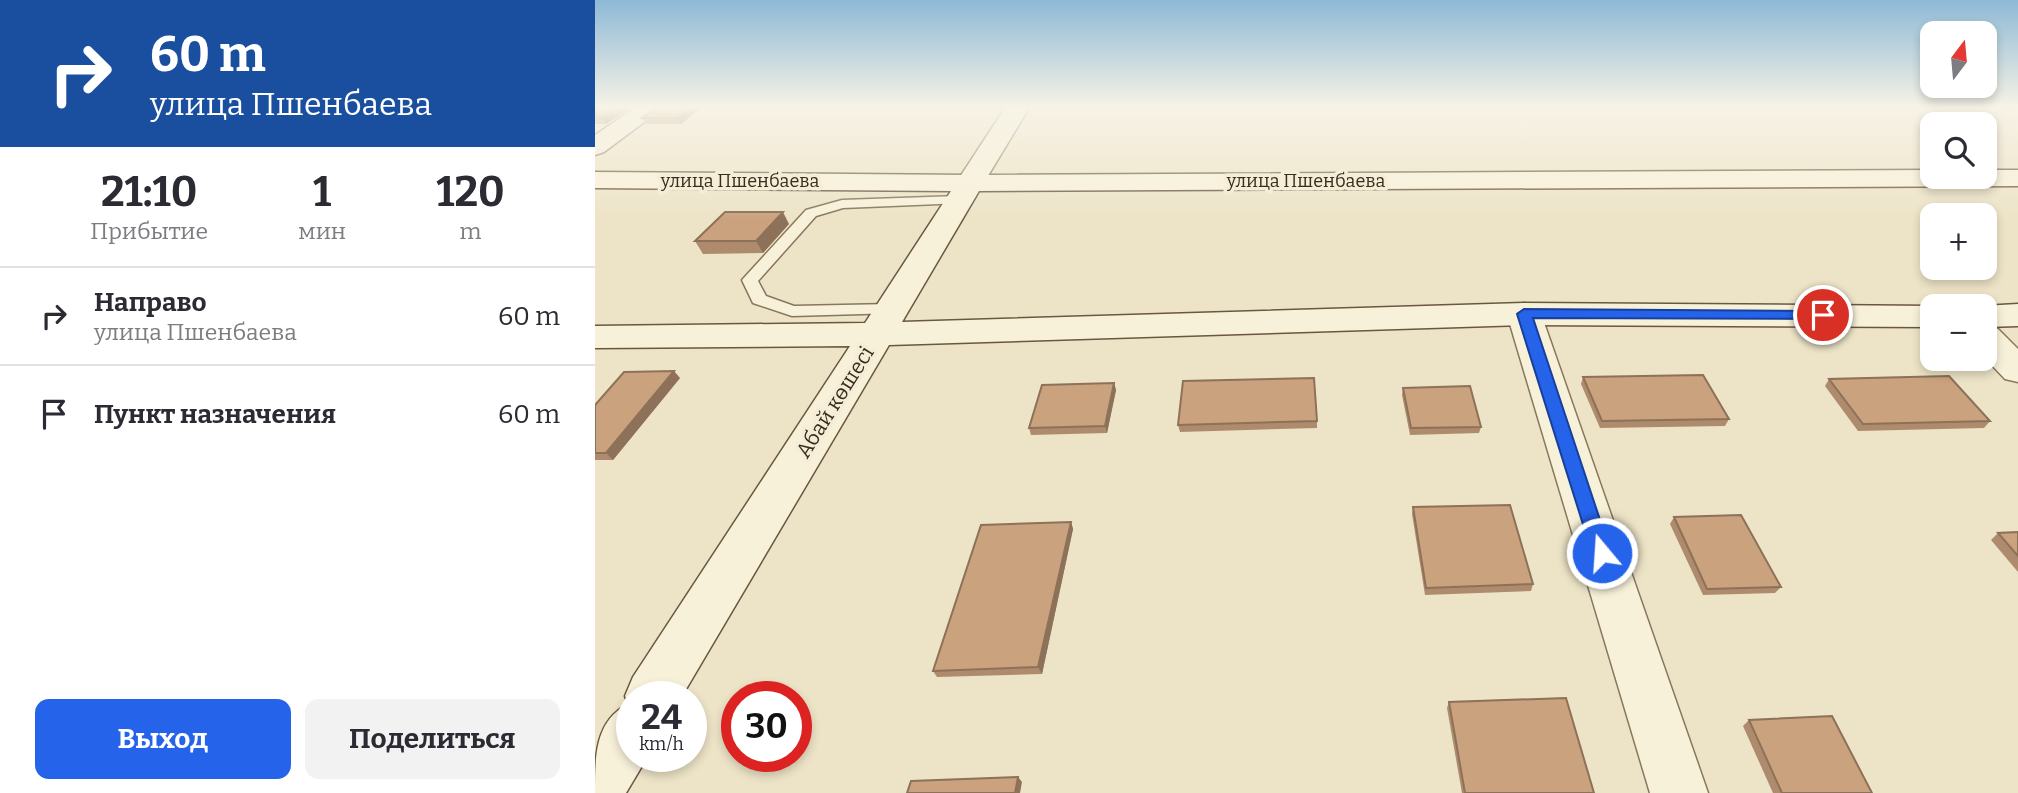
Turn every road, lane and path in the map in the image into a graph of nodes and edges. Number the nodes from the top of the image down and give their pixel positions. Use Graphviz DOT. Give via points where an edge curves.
graph roads {
  1 [pos="993,145"];
  2 [pos="2018,178"];
  3 [pos="595,180"];
  4 [pos="964,191"];
  5 [pos="1524,314"];
  6 [pos="1920,316"];
  7 [pos="1997,316"];
  8 [pos="2018,316"];
  9 [pos="884,322"];
  10 [pos="595,337"];
  11 [pos="1997,349"];
  12 [pos="2018,370"];
  13 [pos="661,681"];
  14 [pos="616,756"];
  15 [pos="595,789"];
  16 [pos="1679,793"];
  1 -- 4 [label="main road, Абай көшесі"];
  2 -- 4 [label="main road, улица Пшенбаева"];
  3 -- 4 [label="main road, улица Пшенбаева"];
  4 -- 9 [label="main road, Абай көшесі"];
  4 -- 9 [label="lane" via="842,204 811,213 750,280 759,299 792,311"];
  5 -- 6 [label="main road"];
  5 -- 9 [label="main road"];
  5 -- 16 [label="main road"];
  7 -- 8 [label="main road"];
  9 -- 10 [label="main road"];
  9 -- 13 [label="main road, Абай көшесі"];
  11 -- 12 [label="main road"];
  14 -- 15 [label="main road"];
}
